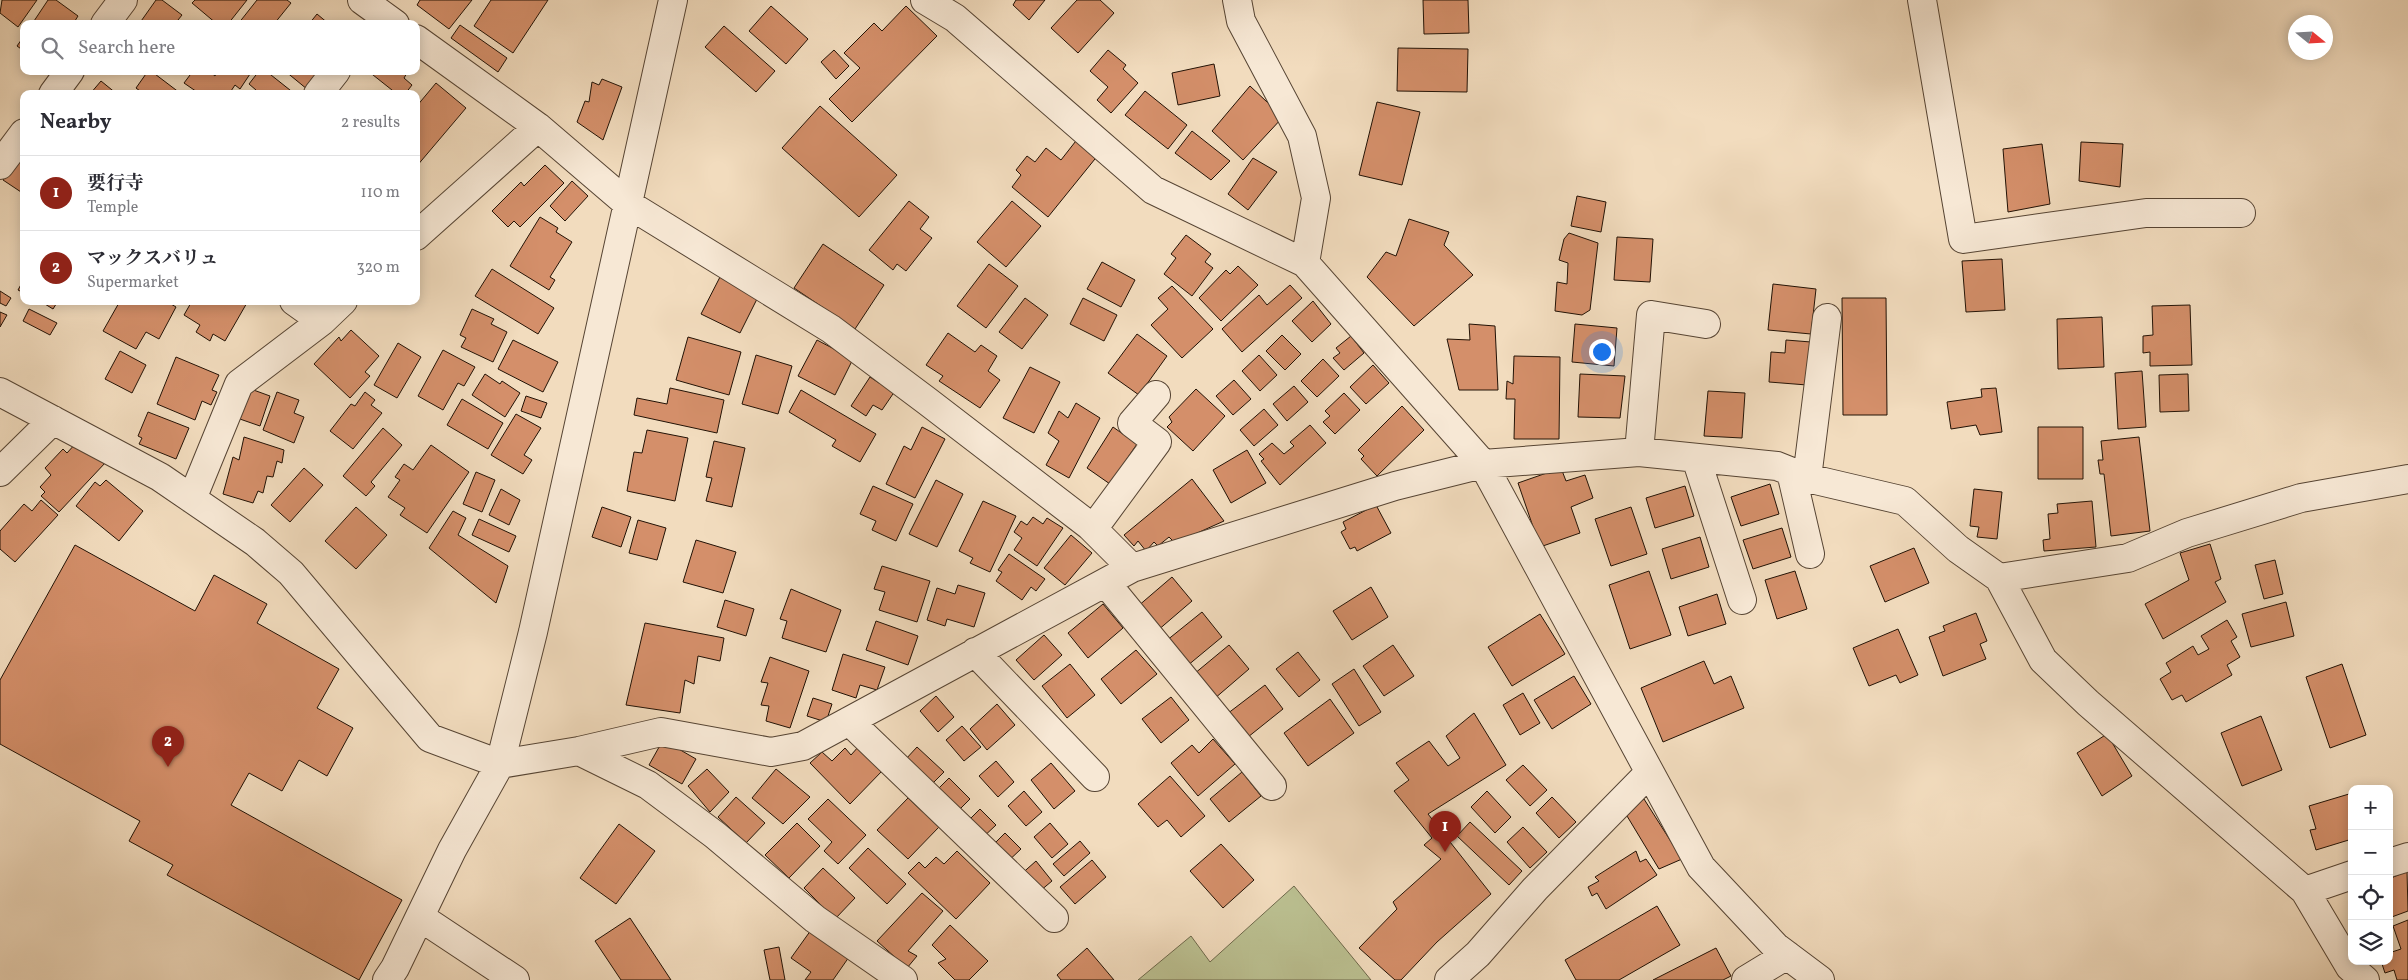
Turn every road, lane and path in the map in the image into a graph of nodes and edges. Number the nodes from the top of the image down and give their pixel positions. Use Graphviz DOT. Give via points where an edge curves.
graph roads {
  1 [pos="122,0"];
  2 [pos="673,0"];
  3 [pos="925,0"];
  4 [pos="1237,0"];
  5 [pos="1922,0"];
  6 [pos="108,20"];
  7 [pos="420,42"];
  8 [pos="67,75"];
  9 [pos="333,75"];
  10 [pos="56,90"];
  11 [pos="321,90"];
  12 [pos="538,126"];
  13 [pos="20,138"];
  14 [pos="0,165"];
  15 [pos="628,204"];
  16 [pos="2241,212"];
  17 [pos="420,232"];
  18 [pos="1305,263"];
  19 [pos="300,305"];
  20 [pos="339,305"];
  21 [pos="1827,318"];
  22 [pos="322,320"];
  23 [pos="1706,324"];
  24 [pos="0,392"];
  25 [pos="1156,395"];
  26 [pos="53,420"];
  27 [pos="1638,452"];
  28 [pos="1696,458"];
  29 [pos="1483,464"];
  30 [pos="0,472"];
  31 [pos="1799,475"];
  32 [pos="2408,479"];
  33 [pos="192,499"];
  34 [pos="1093,529"];
  35 [pos="1810,554"];
  36 [pos="1132,568"];
  37 [pos="1999,578"];
  38 [pos="1106,583"];
  39 [pos="1742,600"];
  40 [pos="975,652"];
  41 [pos="848,721"];
  42 [pos="579,751"];
  43 [pos="500,764"];
  44 [pos="1649,774"];
  45 [pos="1095,777"];
  46 [pos="1272,786"];
  47 [pos="2408,857"];
  48 [pos="2393,862"];
  49 [pos="2348,876"];
  50 [pos="2305,891"];
  51 [pos="420,917"];
  52 [pos="1054,918"];
  53 [pos="1788,955"];
  54 [pos="387,980"];
  55 [pos="515,980"];
  56 [pos="903,980"];
  57 [pos="1448,980"];
  58 [pos="1746,980"];
  59 [pos="1820,980"];
  60 [pos="2365,980"];
  1 -- 6 [label="street"];
  2 -- 15 [label="street"];
  3 -- 18 [label="street" via="955,18 1153,190"];
  4 -- 18 [label="street" via="1241,20 1302,136 1316,198"];
  5 -- 16 [label="street" via="1964,239 2146,213"];
  7 -- 12 [label="street"];
  8 -- 10 [label="street"];
  9 -- 11 [label="street"];
  12 -- 15 [label="street"];
  12 -- 17 [label="street"];
  13 -- 14 [label="street"];
  15 -- 34 [label="street" via="831,330"];
  15 -- 43 [label="street" via="533,632"];
  18 -- 29 [label="street"];
  19 -- 22 [label="street"];
  20 -- 22 [label="street"];
  21 -- 31 [label="street"];
  22 -- 33 [label="street" via="239,384"];
  23 -- 27 [label="street" via="1651,315"];
  24 -- 26 [label="street"];
  25 -- 34 [label="street" via="1132,423 1157,442"];
  26 -- 30 [label="street"];
  26 -- 33 [label="street" via="160,477"];
  27 -- 28 [label="street"];
  27 -- 29 [label="street"];
  28 -- 31 [label="street" via="1777,466"];
  28 -- 39 [label="street"];
  29 -- 36 [label="street" via="1395,486"];
  29 -- 44 [label="street"];
  31 -- 35 [label="street"];
  31 -- 37 [label="street" via="1905,501 1958,549"];
  32 -- 37 [label="street" via="2301,498 2187,533 2128,558"];
  33 -- 43 [label="street" via="255,542 290,573 430,738"];
  34 -- 36 [label="street"];
  36 -- 38 [label="street"];
  37 -- 50 [label="street" via="2043,660"];
  38 -- 40 [label="street"];
  38 -- 46 [label="street"];
  40 -- 41 [label="street"];
  40 -- 45 [label="street"];
  41 -- 42 [label="street" via="803,746 771,752 661,732"];
  41 -- 52 [label="street"];
  42 -- 43 [label="street"];
  42 -- 56 [label="street" via="648,785 715,835 814,919"];
  43 -- 51 [label="street" via="452,850"];
  44 -- 53 [label="street" via="1701,867 1776,947"];
  44 -- 57 [label="street" via="1535,889 1478,954"];
  47 -- 48 [label="street"];
  49 -- 50 [label="street"];
  50 -- 60 [label="street" via="2350,967"];
  51 -- 54 [label="street"];
  51 -- 55 [label="street"];
  53 -- 58 [label="street"];
  53 -- 59 [label="street"];
}
